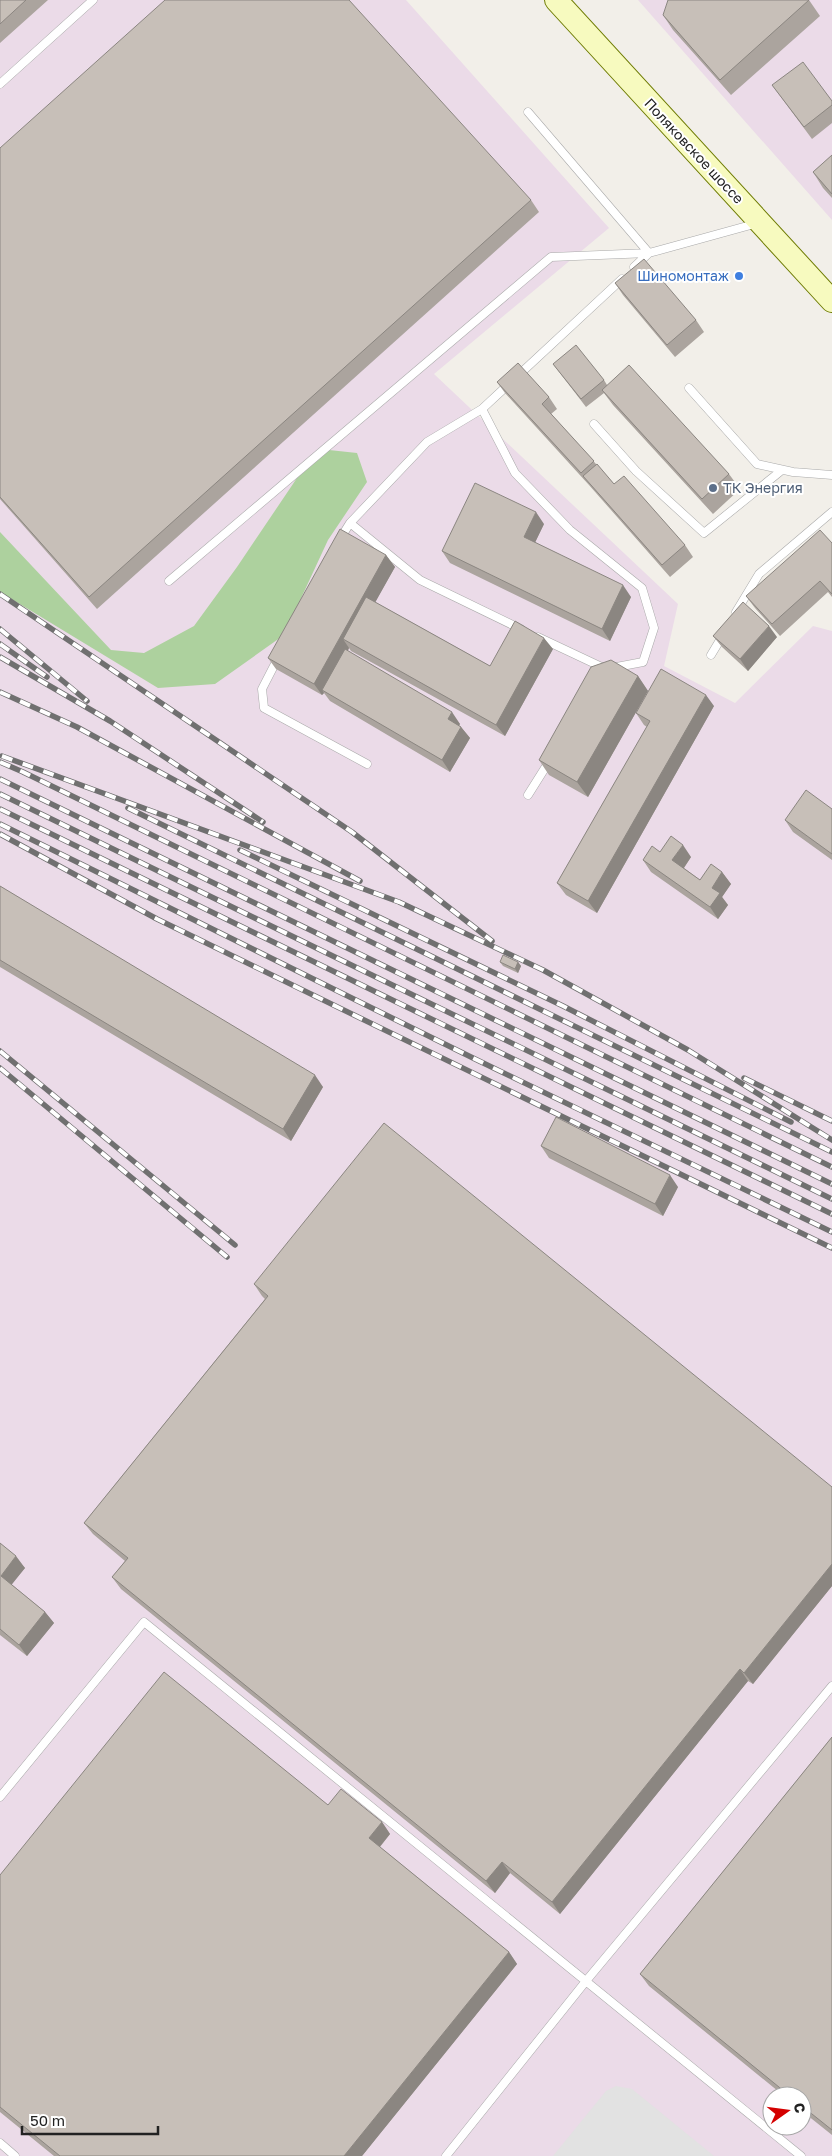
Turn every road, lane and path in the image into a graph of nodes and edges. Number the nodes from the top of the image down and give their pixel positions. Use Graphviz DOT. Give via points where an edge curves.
graph roads {
  1 [pos="93,0"];
  2 [pos="556,0"];
  3 [pos="0,84"];
  4 [pos="528,112"];
  5 [pos="760,223"];
  6 [pos="649,253"];
  7 [pos="832,302"];
  8 [pos="689,388"];
  9 [pos="482,409"];
  10 [pos="594,424"];
  11 [pos="782,470"];
  12 [pos="832,475"];
  13 [pos="832,512"];
  14 [pos="350,523"];
  15 [pos="337,546"];
  16 [pos="169,581"];
  17 [pos="730,623"];
  18 [pos="725,631"];
  19 [pos="280,654"];
  20 [pos="711,655"];
  21 [pos="606,669"];
  22 [pos="600,678"];
  23 [pos="554,753"];
  24 [pos="367,764"];
  25 [pos="528,795"];
  26 [pos="832,1686"];
  27 [pos="0,1797"];
  28 [pos="586,1981"];
  29 [pos="0,2144"];
  30 [pos="15,2156"];
  31 [pos="446,2156"];
  32 [pos="801,2156"];
  1 -- 3 [label="lane"];
  2 -- 5 [label="main road, Поляковское шоссе"];
  4 -- 6 [label="lane"];
  5 -- 6 [label="lane"];
  5 -- 7 [label="main road, Поляковское шоссе"];
  6 -- 9 [label="lane"];
  6 -- 16 [label="lane" via="551,257"];
  8 -- 11 [label="lane" via="757,464"];
  9 -- 14 [label="lane" via="428,442"];
  9 -- 21 [label="lane" via="515,474 570,530 642,588 654,628 643,662"];
  10 -- 11 [label="lane" via="636,471 704,533"];
  11 -- 12 [label="lane"];
  13 -- 17 [label="lane" via="759,574"];
  14 -- 15 [label="lane"];
  14 -- 21 [label="lane" via="420,580"];
  18 -- 20 [label="lane"];
  19 -- 24 [label="lane" via="262,689 264,708"];
  21 -- 22 [label="lane"];
  23 -- 25 [label="lane"];
  26 -- 28 [label="lane"];
  27 -- 28 [label="lane" via="144,1622"];
  28 -- 31 [label="lane"];
  28 -- 32 [label="lane"];
  29 -- 30 [label="lane"];
}
